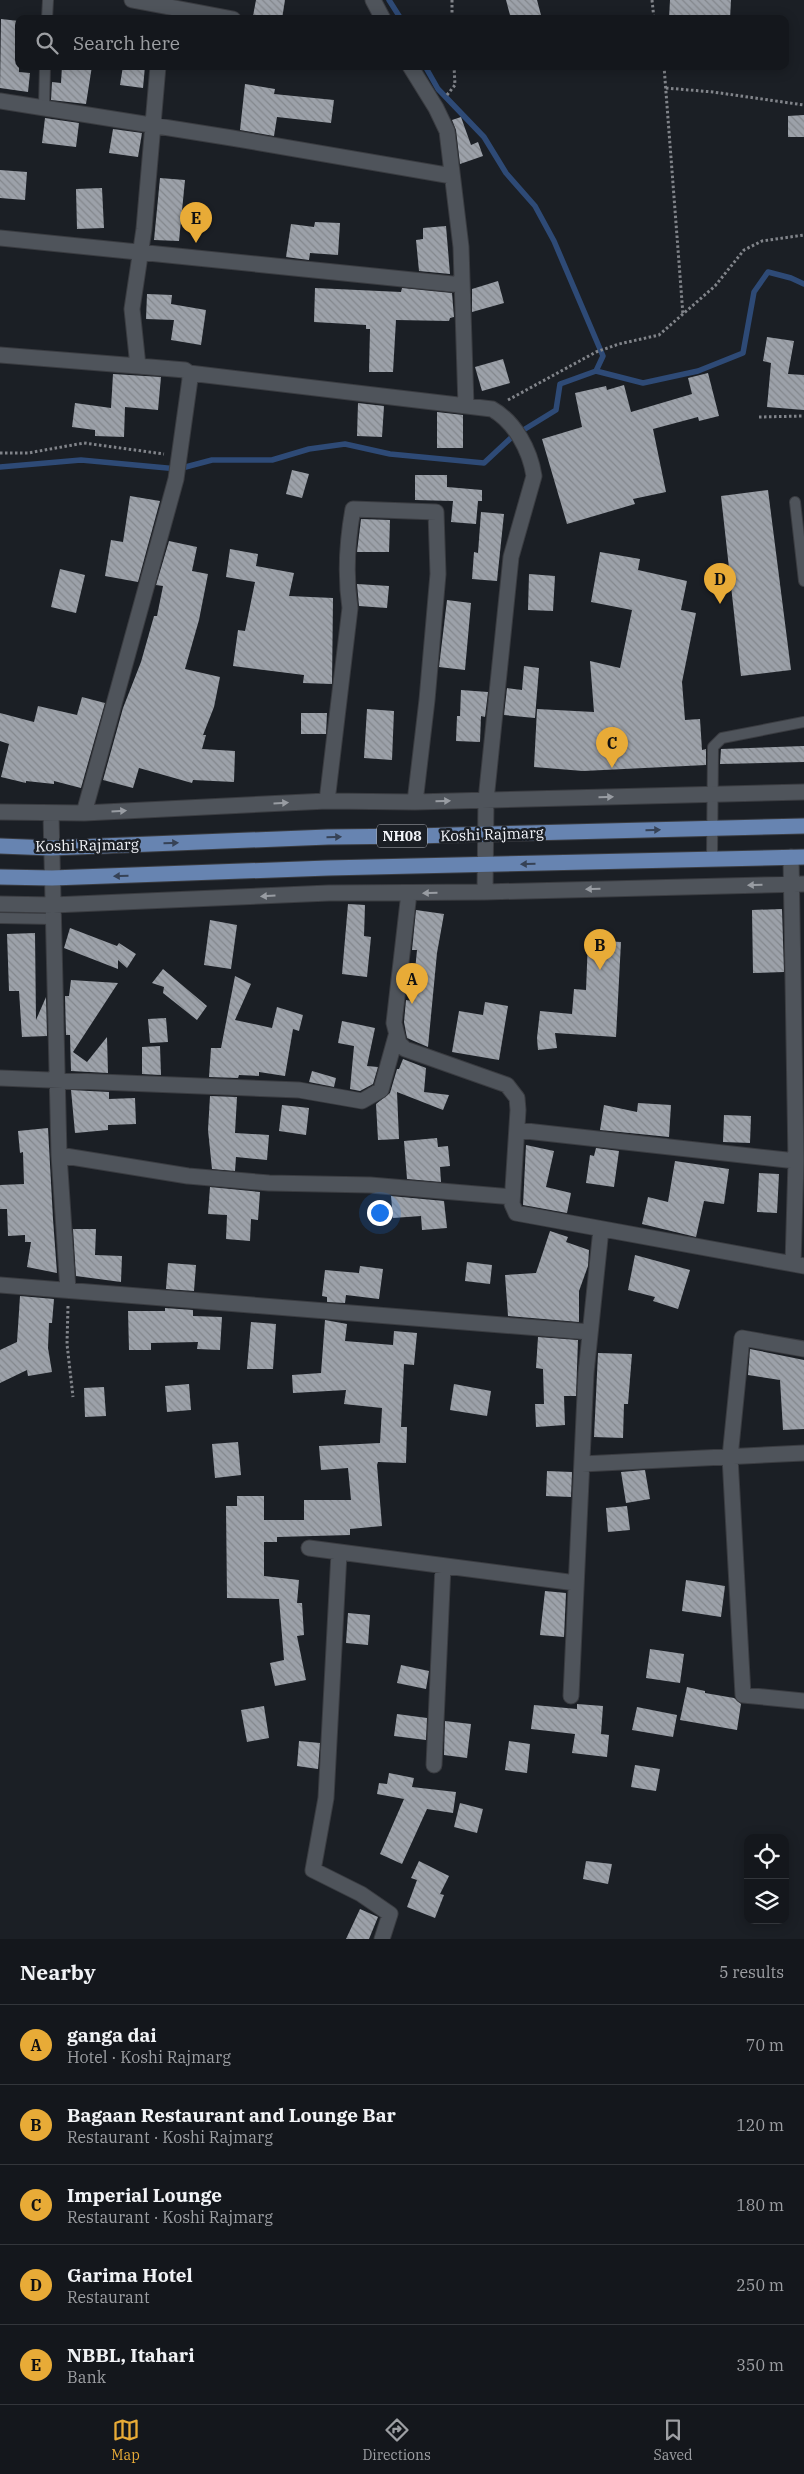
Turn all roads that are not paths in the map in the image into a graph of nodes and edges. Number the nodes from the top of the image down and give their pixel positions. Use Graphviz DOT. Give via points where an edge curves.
graph roads {
  1 [pos="48,0"];
  2 [pos="132,0"];
  3 [pos="373,0"];
  4 [pos="162,8"];
  5 [pos="47,15"];
  6 [pos="207,15"];
  7 [pos="381,15"];
  8 [pos="45,70"];
  9 [pos="158,70"];
  10 [pos="412,70"];
  11 [pos="0,101"];
  12 [pos="44,108"];
  13 [pos="154,125"];
  14 [pos="452,176"];
  15 [pos="0,238"];
  16 [pos="141,252"];
  17 [pos="462,285"];
  18 [pos="0,355"];
  19 [pos="138,366"];
  20 [pos="189,373"];
  21 [pos="466,406"];
  22 [pos="795,502"];
  23 [pos="804,581"];
  24 [pos="804,722"];
  25 [pos="804,792"];
  26 [pos="713,794"];
  27 [pos="486,800"];
  28 [pos="327,801"];
  29 [pos="415,802"];
  30 [pos="0,812"];
  31 [pos="84,813"];
  32 [pos="51,814"];
  33 [pos="804,826"];
  34 [pos="712,828"];
  35 [pos="485,834"];
  36 [pos="0,846"];
  37 [pos="51,848"];
  38 [pos="798,857"];
  39 [pos="712,859"];
  40 [pos="484,865"];
  41 [pos="0,877"];
  42 [pos="52,878"];
  43 [pos="799,884"];
  44 [pos="484,892"];
  45 [pos="409,893"];
  46 [pos="0,904"];
  47 [pos="53,912"];
  48 [pos="0,918"];
  49 [pos="799,997"];
  50 [pos="396,1036"];
  51 [pos="0,1078"];
  52 [pos="58,1081"];
  53 [pos="517,1130"];
  54 [pos="59,1155"];
  55 [pos="796,1161"];
  56 [pos="512,1197"];
  57 [pos="601,1229"];
  58 [pos="799,1265"];
  59 [pos="0,1285"];
  60 [pos="68,1290"];
  61 [pos="590,1332"];
  62 [pos="804,1349"];
  63 [pos="804,1453"];
  64 [pos="730,1457"];
  65 [pos="582,1464"];
  66 [pos="308,1548"];
  67 [pos="339,1553"];
  68 [pos="443,1566"];
  69 [pos="576,1583"];
  70 [pos="571,1696"];
  71 [pos="804,1702"];
  72 [pos="434,1765"];
  73 [pos="382,1939"];
  1 -- 5 [label="lane"];
  2 -- 4 [label="street"];
  3 -- 7 [label="street"];
  4 -- 6 [label="street"];
  8 -- 12 [label="lane"];
  9 -- 13 [label="street"];
  10 -- 14 [label="street" via="447,131"];
  11 -- 12 [label="street"];
  12 -- 13 [label="street"];
  13 -- 14 [label="street"];
  13 -- 16 [label="street"];
  14 -- 17 [label="street"];
  15 -- 16 [label="street"];
  16 -- 17 [label="street"];
  16 -- 19 [label="street" via="132,309"];
  17 -- 21 [label="street"];
  18 -- 19 [label="street"];
  19 -- 20 [label="street"];
  20 -- 21 [label="street"];
  20 -- 31 [label="street" via="176,479"];
  21 -- 27 [label="street" via="492,409 511,425 532,463 534,476 511,557"];
  22 -- 23 [label="lane"];
  24 -- 26 [label="lane" via="722,738 716,742 713,747"];
  25 -- 26 [label="street"];
  27 -- 26 [label="street, one-way"];
  26 -- 34 [label="lane"];
  29 -- 27 [label="street, one-way"];
  27 -- 35 [label="street"];
  28 -- 29 [label="street"];
  28 -- 29 [label="street" via="350,608 346,586 353,510 436,512 438,574"];
  31 -- 28 [label="street, one-way"];
  30 -- 32 [label="street"];
  31 -- 32 [label="street"];
  32 -- 37 [label="street"];
  33 -- 34 [label="main road, Koshi Rajmarg / NH08"];
  35 -- 34 [label="main road, Koshi Rajmarg / NH08, one-way"];
  34 -- 39 [label="lane"];
  37 -- 35 [label="main road, Koshi Rajmarg / NH08, one-way" via="328,836"];
  35 -- 40 [label="street"];
  36 -- 37 [label="main road, Koshi Rajmarg / NH08"];
  37 -- 42 [label="street"];
  38 -- 39 [label="main road, Koshi Rajmarg / NH08"];
  38 -- 43 [label="street"];
  39 -- 40 [label="main road, Koshi Rajmarg / NH08, one-way"];
  40 -- 42 [label="main road, Koshi Rajmarg / NH08, one-way"];
  40 -- 44 [label="street"];
  41 -- 42 [label="main road, Koshi Rajmarg / NH08"];
  42 -- 47 [label="street"];
  43 -- 44 [label="street, one-way"];
  43 -- 49 [label="street"];
  44 -- 45 [label="street, one-way"];
  45 -- 47 [label="street, one-way" via="329,893"];
  45 -- 50 [label="street" via="394,1023"];
  46 -- 47 [label="street"];
  47 -- 48 [label="lane"];
  47 -- 52 [label="street"];
  49 -- 55 [label="street"];
  50 -- 52 [label="street" via="381,1090 362,1102 299,1090"];
  50 -- 53 [label="street" via="406,1049 507,1085 517,1098"];
  51 -- 52 [label="street"];
  52 -- 54 [label="street"];
  53 -- 55 [label="street"];
  53 -- 56 [label="street"];
  54 -- 56 [label="street" via="188,1176 251,1182 370,1186"];
  54 -- 60 [label="street"];
  55 -- 58 [label="street"];
  56 -- 57 [label="street" via="513,1208 520,1214"];
  57 -- 58 [label="street"];
  57 -- 61 [label="street"];
  59 -- 60 [label="street"];
  60 -- 61 [label="street"];
  61 -- 65 [label="street"];
  62 -- 64 [label="street" via="742,1338"];
  63 -- 64 [label="street"];
  64 -- 65 [label="street"];
  64 -- 71 [label="street" via="743,1695"];
  65 -- 69 [label="street"];
  66 -- 67 [label="street"];
  67 -- 68 [label="street"];
  67 -- 73 [label="street" via="326,1798 313,1870 361,1894 390,1914"];
  68 -- 69 [label="street"];
  68 -- 72 [label="street"];
  69 -- 70 [label="street"];
}
